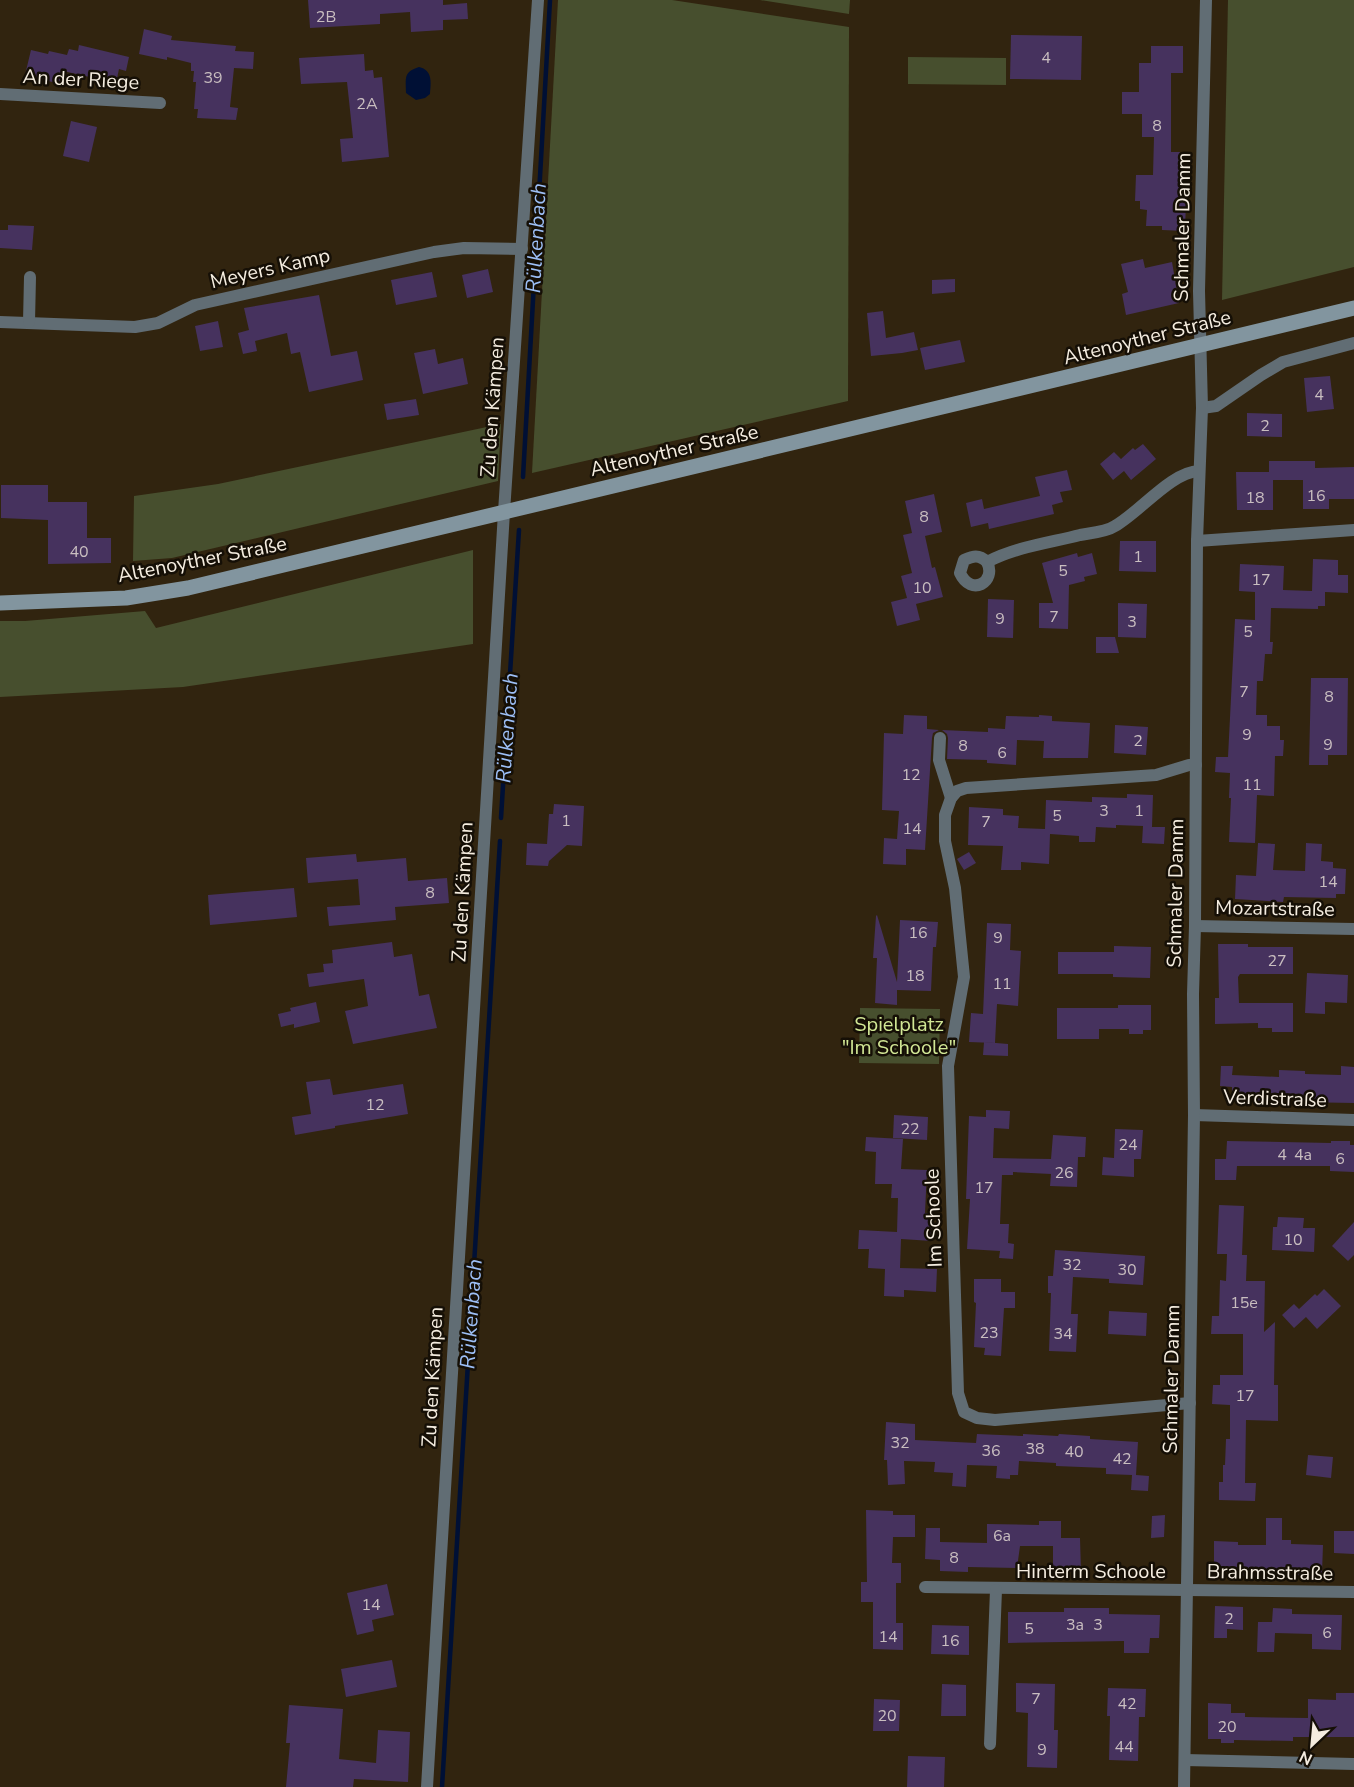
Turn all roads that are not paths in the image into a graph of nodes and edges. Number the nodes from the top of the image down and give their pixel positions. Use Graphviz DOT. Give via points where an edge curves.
graph roads {
  1 [pos="538,0"];
  2 [pos="1206,0"];
  3 [pos="0,94"];
  4 [pos="159,103"];
  5 [pos="522,249"];
  6 [pos="30,277"];
  7 [pos="1354,308"];
  8 [pos="0,322"];
  9 [pos="29,322"];
  10 [pos="1354,343"];
  11 [pos="1200,346"];
  12 [pos="1202,408"];
  13 [pos="1199,471"];
  14 [pos="504,512"];
  15 [pos="1354,530"];
  16 [pos="1197,542"];
  17 [pos="987,562"];
  18 [pos="0,603"];
  19 [pos="940,738"];
  20 [pos="1196,765"];
  21 [pos="951,798"];
  22 [pos="1195,926"];
  23 [pos="1354,929"];
  24 [pos="1194,1115"];
  25 [pos="1354,1120"];
  26 [pos="1190,1403"];
  27 [pos="925,1587"];
  28 [pos="996,1590"];
  29 [pos="1186,1590"];
  30 [pos="1354,1592"];
  31 [pos="990,1744"];
  32 [pos="1185,1760"];
  33 [pos="1354,1764"];
  34 [pos="428,1787"];
  35 [pos="1184,1787"];
  1 -- 5 [label="street, Zu den Kämpen"];
  2 -- 11 [label="street, Schmaler Damm"];
  3 -- 4 [label="street, An der Riege"];
  5 -- 9 [label="street, Meyers Kamp" via="434,252 195,305 158,323 135,327"];
  5 -- 14 [label="street, Zu den Kämpen"];
  6 -- 9 [label="street"];
  7 -- 11 [label="main road, Altenoyther Straße"];
  8 -- 9 [label="street, Meyers Kamp"];
  10 -- 12 [label="street" via="1283,362 1216,406"];
  11 -- 12 [label="street, Schmaler Damm"];
  11 -- 14 [label="main road, Altenoyther Straße"];
  12 -- 13 [label="street, Schmaler Damm"];
  13 -- 16 [label="street, Schmaler Damm"];
  13 -- 17 [label="street" via="1190,472 1162,489 1113,528 1005,553"];
  14 -- 18 [label="main road, Altenoyther Straße" via="157,594"];
  14 -- 34 [label="street, Zu den Kämpen"];
  15 -- 16 [label="street"];
  16 -- 20 [label="street, Schmaler Damm"];
  19 -- 21 [label="street, Im Schoole" via="939,760"];
  20 -- 21 [label="street" via="1156,775 966,788"];
  20 -- 22 [label="street, Schmaler Damm"];
  21 -- 26 [label="street, Im Schoole" via="945,815 945,841 955,888 964,977 948,1066 958,1394 964,1412 995,1420"];
  22 -- 23 [label="street, Mozartstraße"];
  22 -- 24 [label="street, Schmaler Damm"];
  24 -- 25 [label="street, Verdistraße"];
  24 -- 26 [label="street, Schmaler Damm"];
  26 -- 29 [label="street, Schmaler Damm"];
  27 -- 28 [label="street, Hinterm Schoole"];
  28 -- 29 [label="street, Hinterm Schoole"];
  28 -- 31 [label="street, Hinterm Schoole"];
  29 -- 30 [label="street, Brahmsstraße"];
  29 -- 32 [label="street, Schmaler Damm"];
  32 -- 33 [label="street"];
  32 -- 35 [label="street, Schmaler Damm"];
}
